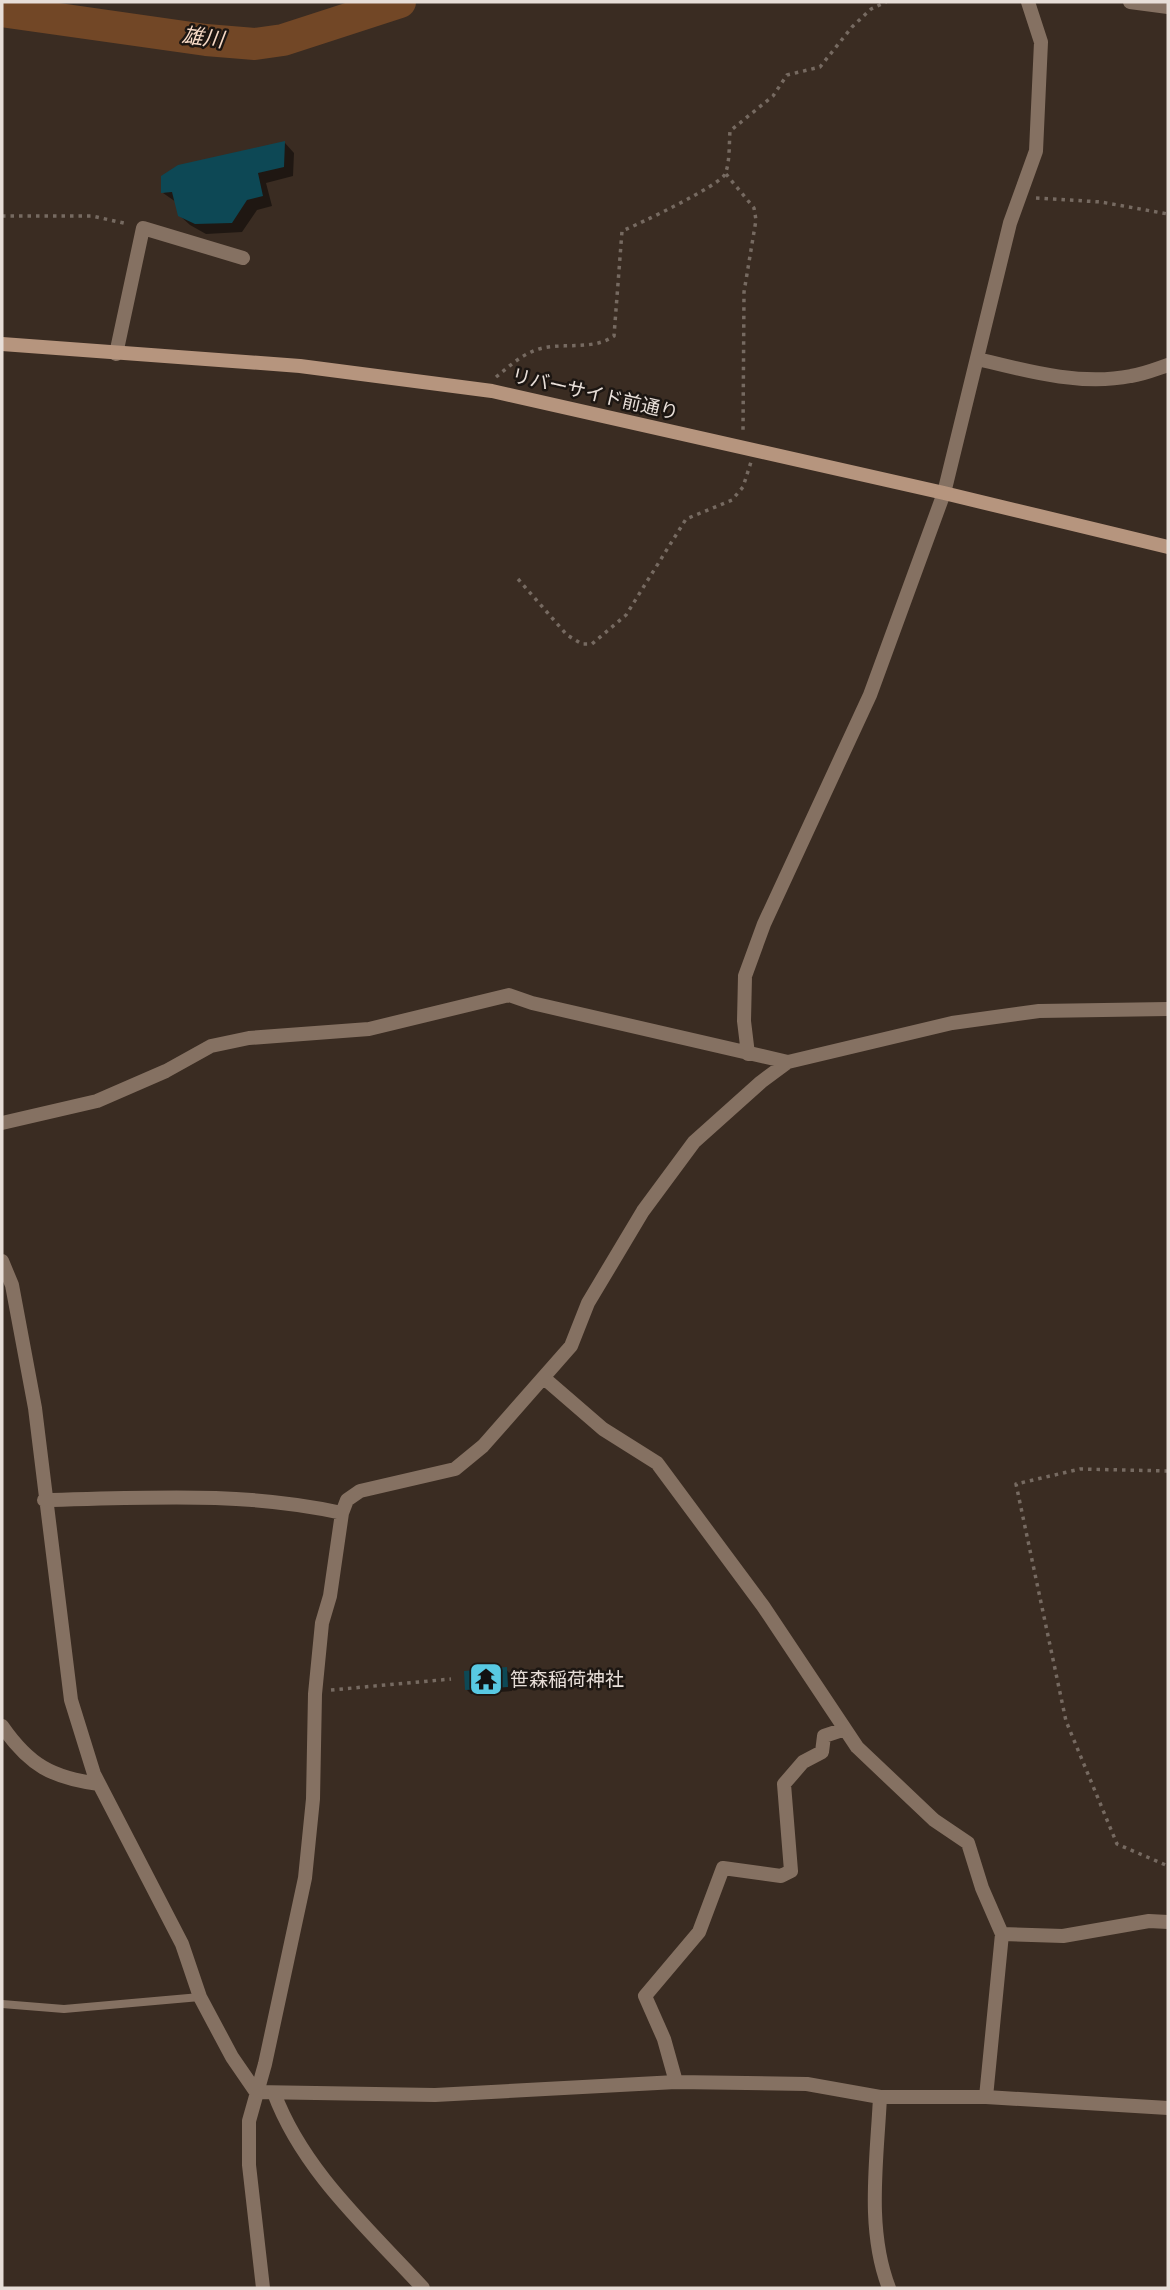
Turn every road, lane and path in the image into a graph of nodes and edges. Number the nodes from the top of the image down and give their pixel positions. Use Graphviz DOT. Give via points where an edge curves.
graph roads {
  1 [pos="886,2"];
  2 [pos="1028,2"];
  3 [pos="1130,2"];
  4 [pos="1168,7"];
  5 [pos="726,174"];
  6 [pos="1020,197"];
  7 [pos="1168,214"];
  8 [pos="2,216"];
  9 [pos="143,228"];
  10 [pos="243,258"];
  11 [pos="2,344"];
  12 [pos="116,354"];
  13 [pos="978,359"];
  14 [pos="1168,365"];
  15 [pos="492,391"];
  16 [pos="748,449"];
  17 [pos="944,493"];
  18 [pos="1168,547"];
  19 [pos="518,579"];
  20 [pos="1168,1009"];
  21 [pos="748,1054"];
  22 [pos="788,1062"];
  23 [pos="2,1123"];
  24 [pos="2,1261"];
  25 [pos="544,1378"];
  26 [pos="1168,1471"];
  27 [pos="44,1500"];
  28 [pos="342,1513"];
  29 [pos="451,1679"];
  30 [pos="316,1692"];
  31 [pos="2,1726"];
  32 [pos="845,1729"];
  33 [pos="99,1784"];
  34 [pos="1168,1866"];
  35 [pos="1168,1922"];
  36 [pos="1002,1934"];
  37 [pos="200,1997"];
  38 [pos="2,2004"];
  39 [pos="676,2082"];
  40 [pos="256,2092"];
  41 [pos="274,2093"];
  42 [pos="880,2097"];
  43 [pos="986,2097"];
  44 [pos="1168,2108"];
  45 [pos="262,2288"];
  46 [pos="424,2288"];
  47 [pos="888,2288"];
  1 -- 5 [label="path" via="852,27 820,67 787,75 773,96 730,131"];
  2 -- 6 [label="street" via="1041,42 1036,150"];
  3 -- 4 [label="street"];
  5 -- 15 [label="path" via="622,232 614,336 604,343 524,354 496,378"];
  5 -- 16 [label="path" via="754,208 756,220 744,292"];
  6 -- 7 [label="path" via="1101,202"];
  6 -- 13 [label="street"];
  8 -- 9 [label="path" via="92,216"];
  9 -- 10 [label="street"];
  9 -- 12 [label="street"];
  11 -- 12 [label="street, リバーサイド前通り"];
  12 -- 15 [label="street, リバーサイド前通り" via="300,366"];
  13 -- 14 [label="street" via="1049,376 1095,378 1130,376"];
  13 -- 17 [label="street"];
  15 -- 16 [label="street, リバーサイド前通り"];
  16 -- 17 [label="street, リバーサイド前通り"];
  16 -- 19 [label="path" via="743,487 723,505 686,519 626,615 592,644 567,635"];
  17 -- 18 [label="street, リバーサイド前通り"];
  17 -- 21 [label="street" via="870,695 764,924 745,976"];
  20 -- 22 [label="street" via="1039,1011 952,1023"];
  21 -- 22 [label="street"];
  21 -- 23 [label="street" via="509,995 369,1029 249,1038 211,1046 97,1101"];
  22 -- 25 [label="street" via="694,1142 643,1211 588,1303 571,1346"];
  24 -- 27 [label="street" via="12,1285 35,1408"];
  25 -- 28 [label="street" via="483,1446 455,1469 360,1491 347,1500"];
  25 -- 32 [label="street" via="603,1429 657,1463 763,1606"];
  26 -- 34 [label="path" via="1080,1469 1016,1484 1066,1721 1117,1844"];
  27 -- 28 [label="street" via="177,1497 293,1502"];
  27 -- 33 [label="street" via="71,1700"];
  28 -- 30 [label="street" via="322,1623"];
  29 -- 30 [label="path"];
  30 -- 40 [label="street" via="305,1878"];
  31 -- 33 [label="street" via="24,1756 63,1779"];
  32 -- 36 [label="street" via="857,1747 934,1820 968,1843"];
  32 -- 39 [label="street" via="824,1736 822,1752 803,1762 784,1784 791,1871 781,1875 723,1868 699,1932 645,1996"];
  33 -- 37 [label="street" via="182,1944"];
  35 -- 36 [label="street" via="1149,1921 1063,1936"];
  36 -- 43 [label="street"];
  37 -- 38 [label="lane" via="64,2009"];
  37 -- 40 [label="street"];
  39 -- 41 [label="street" via="435,2095"];
  39 -- 42 [label="street" via="807,2084"];
  40 -- 41 [label="street"];
  40 -- 45 [label="street" via="249,2120 249,2165"];
  41 -- 46 [label="street" via="304,2155"];
  42 -- 43 [label="street"];
  42 -- 47 [label="street" via="877,2259"];
  43 -- 44 [label="street"];
}
